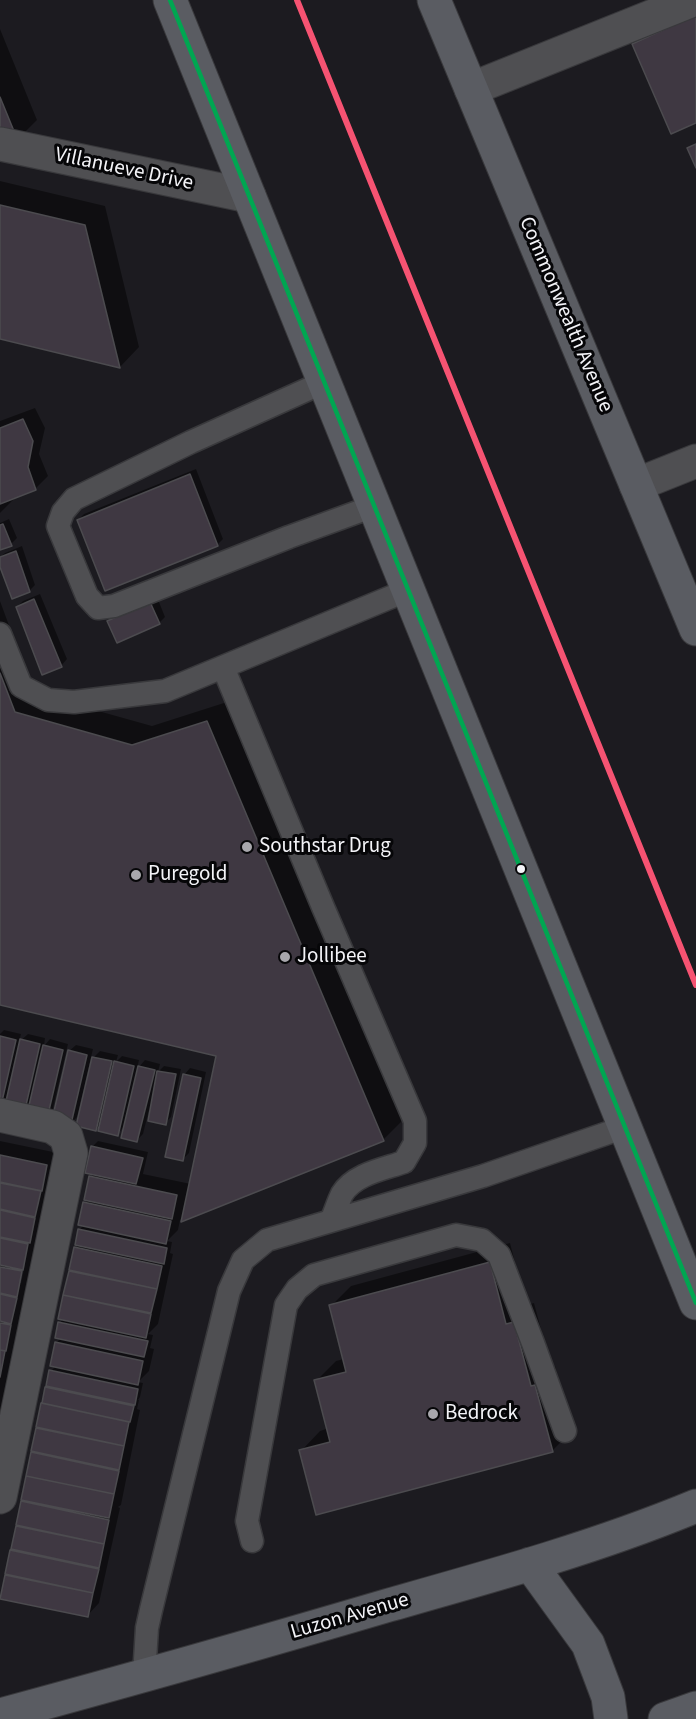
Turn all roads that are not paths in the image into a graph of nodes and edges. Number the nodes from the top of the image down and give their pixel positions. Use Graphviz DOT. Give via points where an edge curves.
graph roads {
  1 [pos="170,0"];
  2 [pos="434,0"];
  3 [pos="693,0"];
  4 [pos="471,89"];
  5 [pos="0,144"];
  6 [pos="249,196"];
  7 [pos="324,382"];
  8 [pos="696,461"];
  9 [pos="636,485"];
  10 [pos="374,506"];
  11 [pos="408,590"];
  12 [pos="696,629"];
  13 [pos="0,634"];
  14 [pos="223,667"];
  15 [pos="0,1115"];
  16 [pos="625,1127"];
  17 [pos="332,1221"];
  18 [pos="696,1303"];
  19 [pos="565,1431"];
  20 [pos="0,1497"];
  21 [pos="696,1506"];
  22 [pos="252,1542"];
  23 [pos="530,1564"];
  24 [pos="144,1676"];
  25 [pos="696,1708"];
  26 [pos="0,1715"];
  27 [pos="611,1719"];
  28 [pos="665,1719"];
  1 -- 6 [label="main road"];
  2 -- 4 [label="main road, Commonwealth Avenue"];
  3 -- 4 [label="street"];
  4 -- 9 [label="main road, Commonwealth Avenue"];
  5 -- 6 [label="street, Villanueve Drive"];
  6 -- 7 [label="main road"];
  7 -- 10 [label="main road"];
  7 -- 10 [label="lane" via="74,499 58,526 87,596 98,608 114,606"];
  8 -- 9 [label="street"];
  9 -- 12 [label="main road, Commonwealth Avenue"];
  10 -- 11 [label="main road"];
  11 -- 14 [label="lane"];
  11 -- 16 [label="main road"];
  13 -- 14 [label="lane" via="21,686 48,700 74,702 165,692"];
  14 -- 17 [label="lane" via="415,1120 415,1143 404,1162 349,1185"];
  15 -- 20 [label="street" via="53,1127 66,1136 71,1153"];
  16 -- 17 [label="lane"];
  16 -- 18 [label="main road"];
  17 -- 24 [label="lane" via="267,1240 243,1260 229,1291 147,1628"];
  19 -- 22 [label="lane" via="499,1256 482,1240 456,1235 314,1275 286,1305 247,1521"];
  21 -- 23 [label="main road, Luzon Avenue"];
  23 -- 24 [label="main road, Luzon Avenue"];
  23 -- 27 [label="main road" via="588,1644 608,1697"];
  24 -- 26 [label="main road, Luzon Avenue"];
  25 -- 28 [label="main road"];
}
